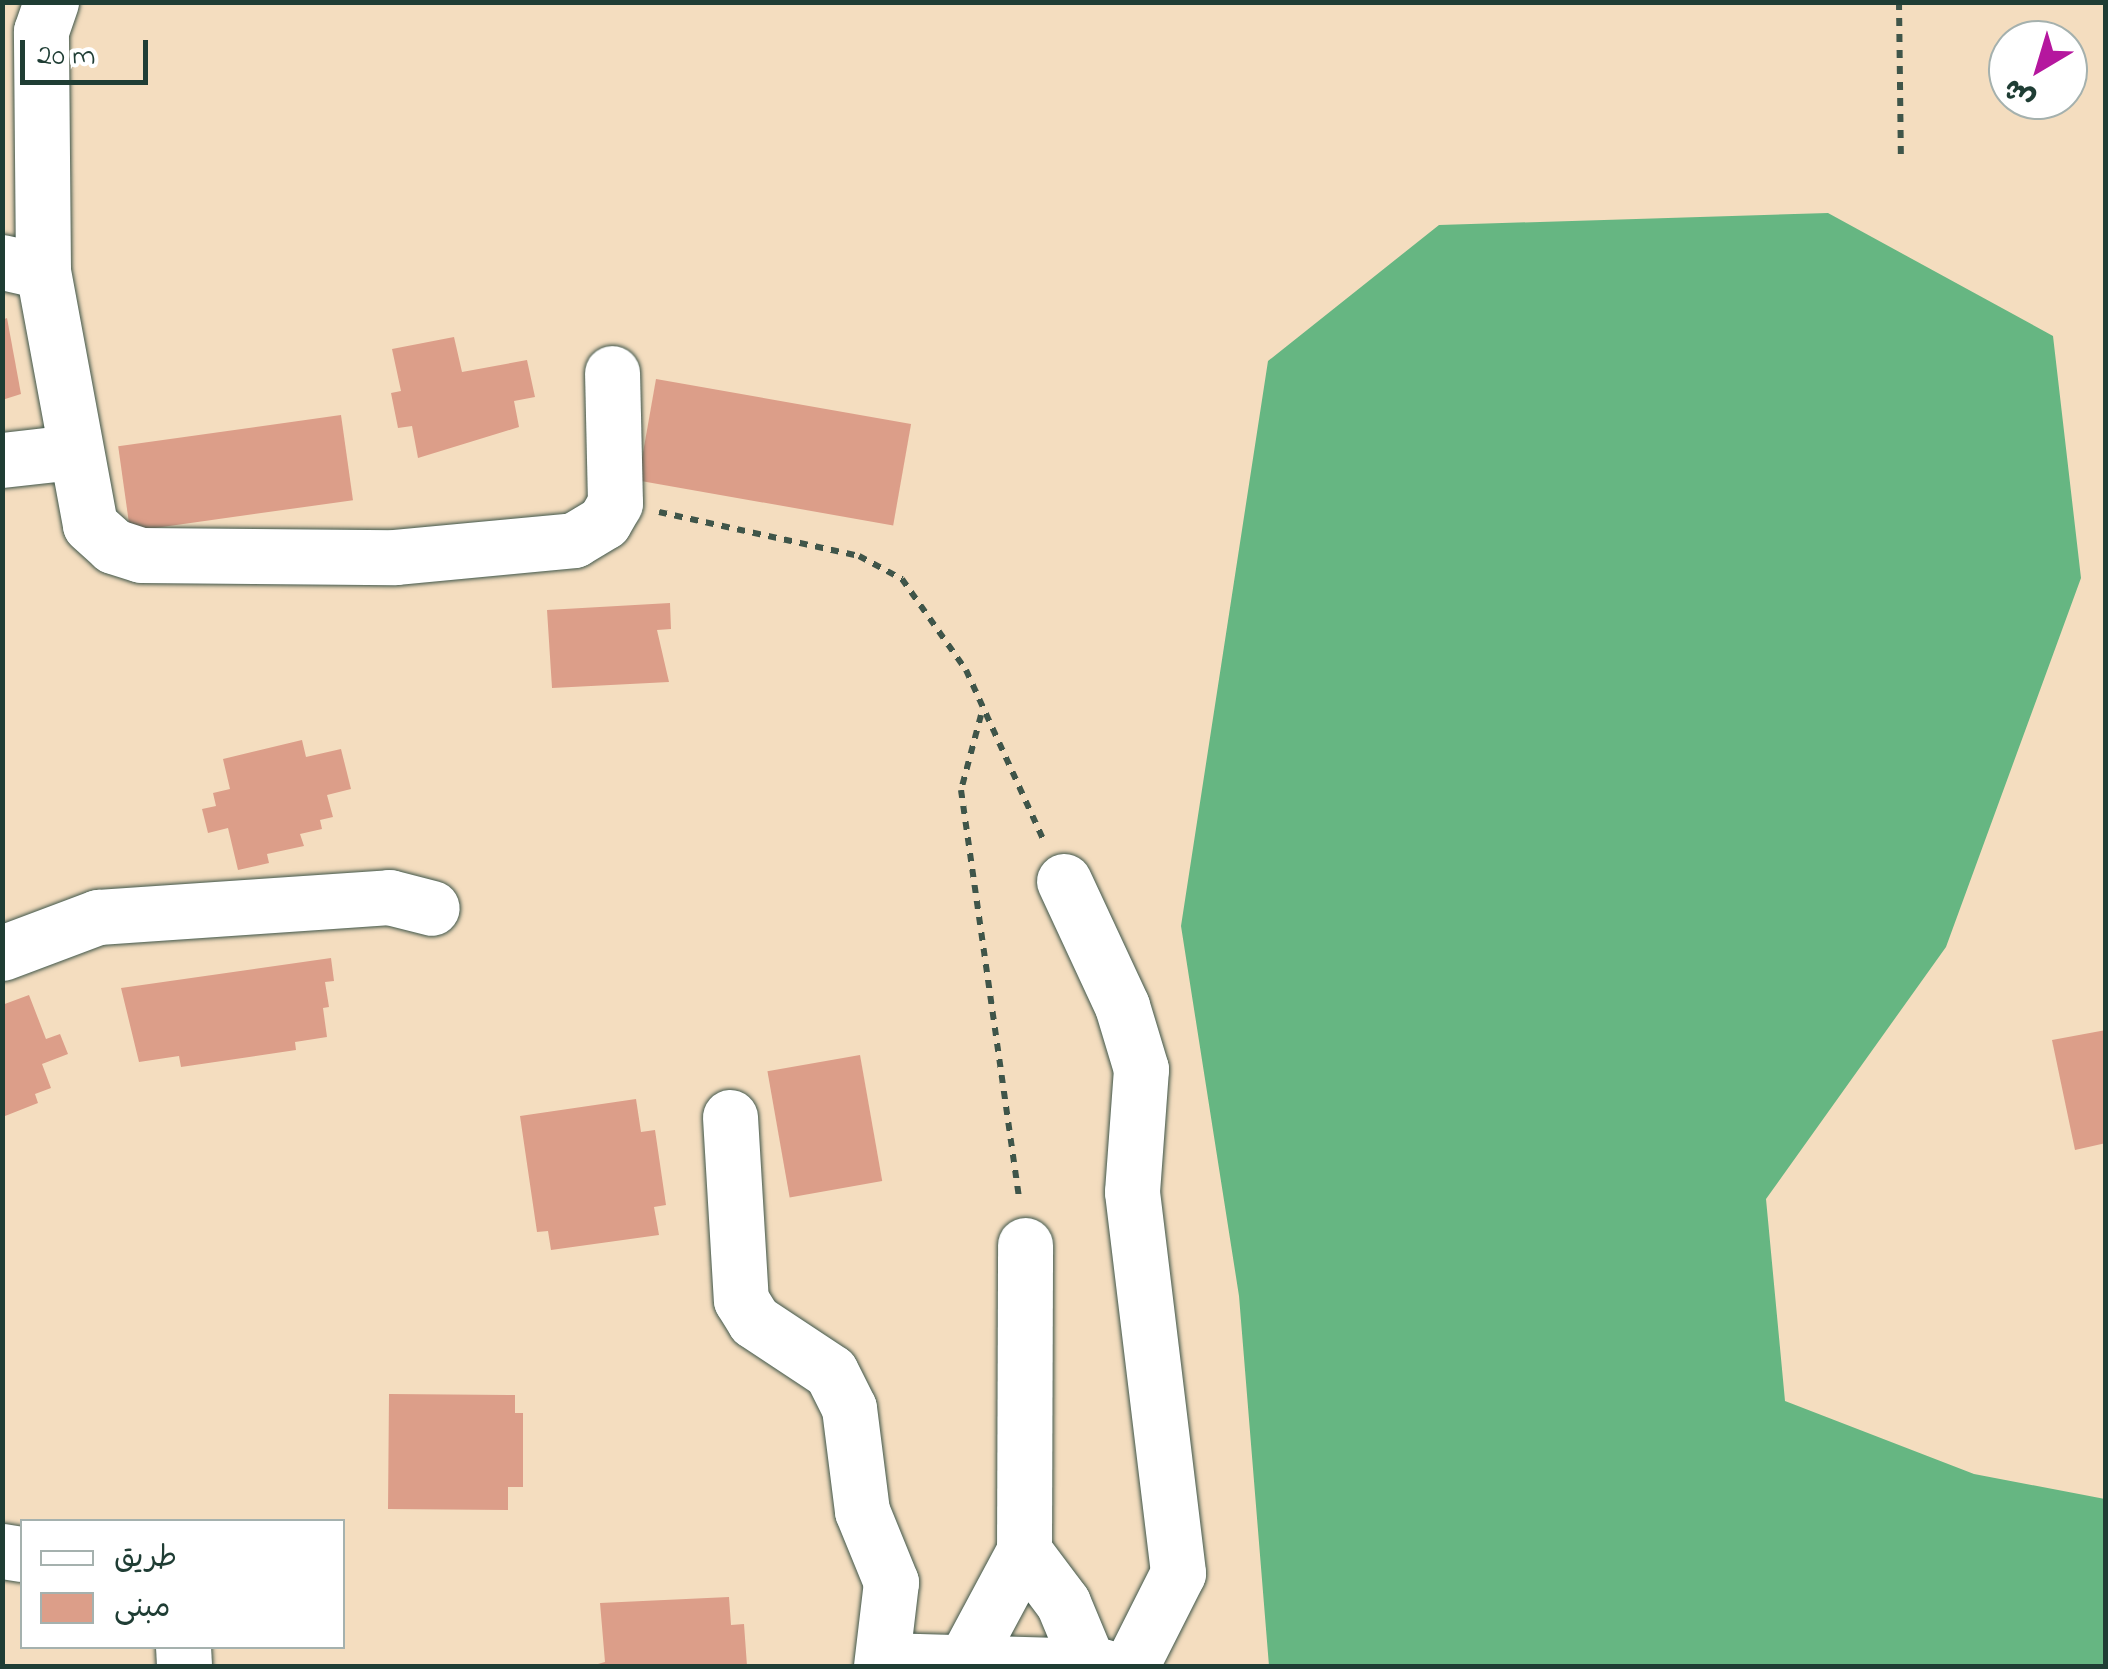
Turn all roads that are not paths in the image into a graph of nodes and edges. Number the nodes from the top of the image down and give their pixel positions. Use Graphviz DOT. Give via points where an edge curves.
graph roads {
  1 [pos="52,2"];
  2 [pos="23,266"];
  3 [pos="612,374"];
  4 [pos="72,452"];
  5 [pos="2,460"];
  6 [pos="1064,880"];
  7 [pos="432,908"];
  8 [pos="2,953"];
  9 [pos="730,1117"];
  10 [pos="1026,1245"];
  11 [pos="1024,1551"];
  12 [pos="965,1661"];
  13 [pos="882,1663"];
  14 [pos="1107,1665"];
  1 -- 2 [label="street" via="40,31"];
  2 -- 4 [label="street"];
  3 -- 4 [label="street" via="615,503 604,522 574,540 422,556 164,559 100,537 90,525"];
  4 -- 5 [label="street"];
  6 -- 14 [label="street" via="1115,989 1142,1069 1132,1192 1178,1573"];
  7 -- 8 [label="street" via="389,897 98,917"];
  9 -- 13 [label="street" via="742,1300 754,1320 831,1372 849,1408 862,1512 890,1582"];
  10 -- 11 [label="street"];
  11 -- 12 [label="street"];
  11 -- 14 [label="street"];
  12 -- 13 [label="street"];
  12 -- 14 [label="street"];
}
